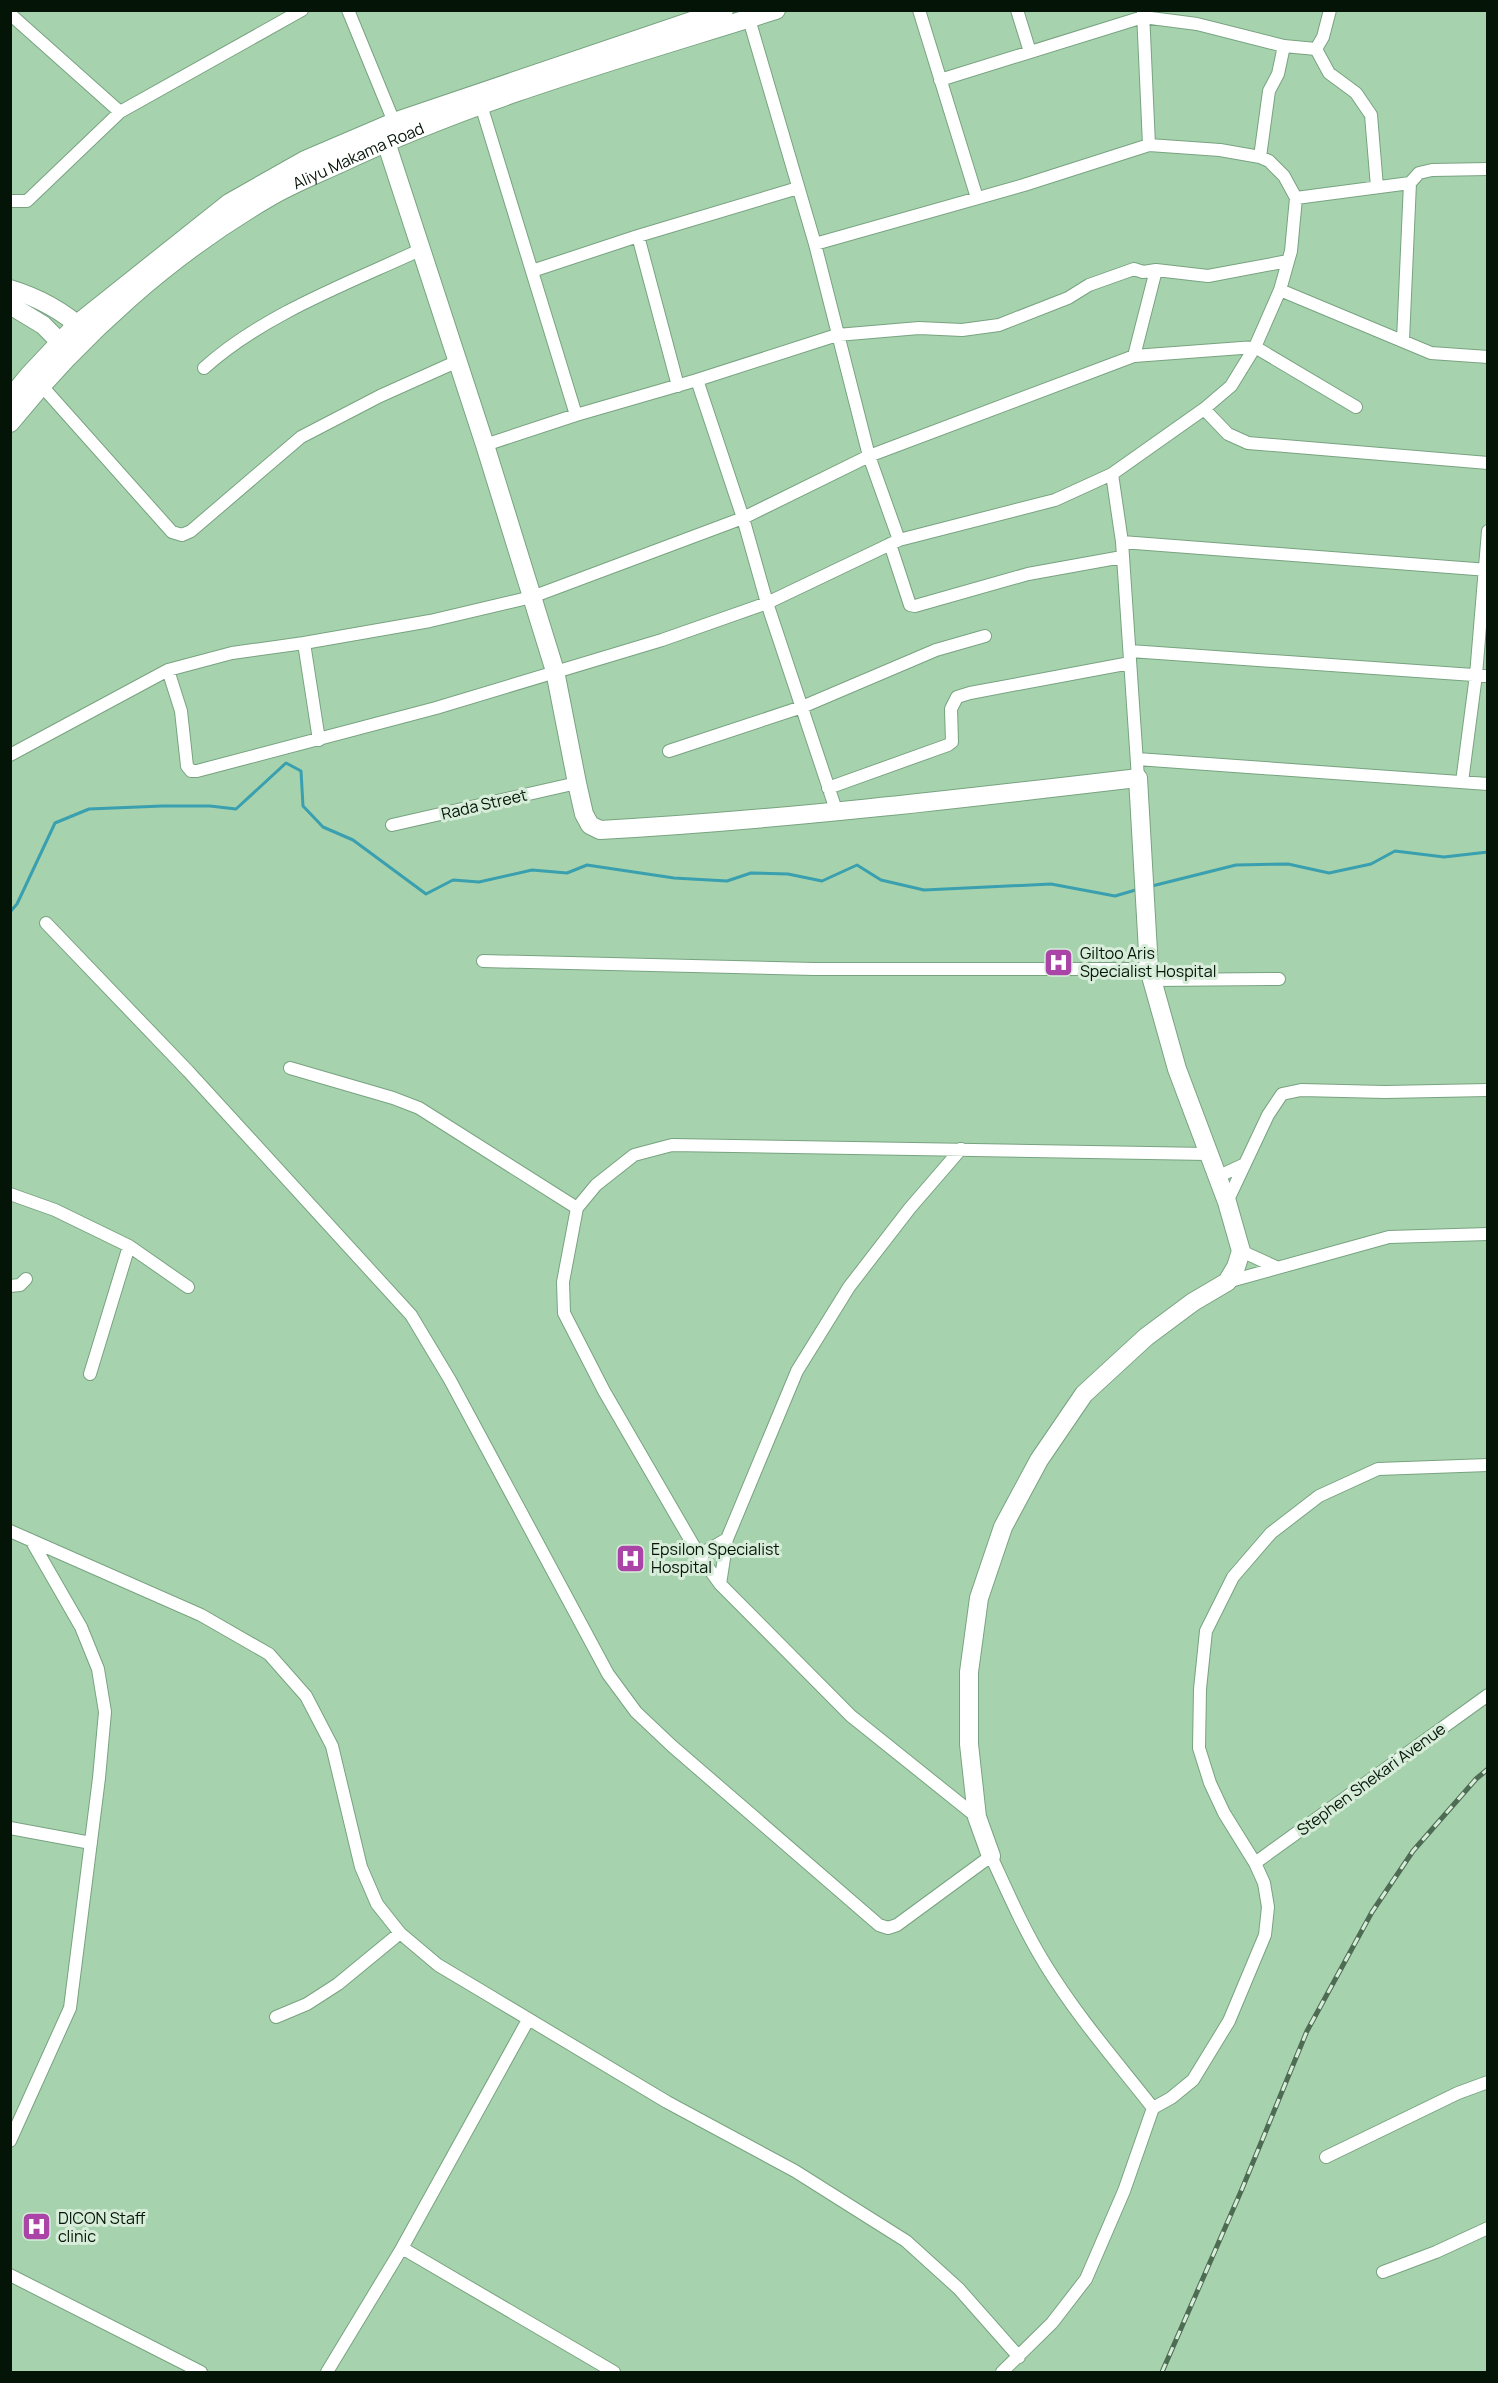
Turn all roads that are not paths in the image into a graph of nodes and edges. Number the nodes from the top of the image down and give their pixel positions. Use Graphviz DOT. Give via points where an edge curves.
graph roads {
  1 [pos="302,10"];
  2 [pos="348,10"];
  3 [pos="724,10"];
  4 [pos="776,10"];
  5 [pos="919,10"];
  6 [pos="1017,10"];
  7 [pos="1330,10"];
  8 [pos="10,14"];
  9 [pos="1143,14"];
  10 [pos="749,19"];
  11 [pos="1284,46"];
  12 [pos="1316,49"];
  13 [pos="1030,52"];
  14 [pos="604,58"];
  15 [pos="940,80"];
  16 [pos="481,105"];
  17 [pos="120,112"];
  18 [pos="394,122"];
  19 [pos="386,142"];
  20 [pos="1149,145"];
  21 [pos="1260,158"];
  22 [pos="1488,169"];
  23 [pos="1410,183"];
  24 [pos="1377,187"];
  25 [pos="798,188"];
  26 [pos="977,198"];
  27 [pos="1296,198"];
  28 [pos="10,201"];
  29 [pos="638,236"];
  30 [pos="815,244"];
  31 [pos="422,249"];
  32 [pos="1288,261"];
  33 [pos="1156,270"];
  34 [pos="532,271"];
  35 [pos="10,289"];
  36 [pos="1280,290"];
  37 [pos="10,305"];
  38 [pos="83,329"];
  39 [pos="837,335"];
  40 [pos="1403,340"];
  41 [pos="65,347"];
  42 [pos="1255,347"];
  43 [pos="1134,356"];
  44 [pos="1488,357"];
  45 [pos="458,361"];
  46 [pos="204,368"];
  47 [pos="697,380"];
  48 [pos="41,385"];
  49 [pos="678,386"];
  50 [pos="10,398"];
  51 [pos="1356,406"];
  52 [pos="1204,409"];
  53 [pos="576,415"];
  54 [pos="10,423"];
  55 [pos="485,445"];
  56 [pos="868,456"];
  57 [pos="1488,463"];
  58 [pos="1112,474"];
  59 [pos="743,518"];
  60 [pos="1488,531"];
  61 [pos="894,542"];
  62 [pos="1122,542"];
  63 [pos="1122,557"];
  64 [pos="1486,570"];
  65 [pos="532,597"];
  66 [pos="767,603"];
  67 [pos="985,636"];
  68 [pos="304,643"];
  69 [pos="1130,657"];
  70 [pos="168,670"];
  71 [pos="555,671"];
  72 [pos="1482,676"];
  73 [pos="802,706"];
  74 [pos="319,740"];
  75 [pos="669,751"];
  76 [pos="10,754"];
  77 [pos="1137,759"];
  78 [pos="1138,778"];
  79 [pos="1462,782"];
  80 [pos="577,783"];
  81 [pos="1488,784"];
  82 [pos="828,788"];
  83 [pos="837,813"];
  84 [pos="392,825"];
  85 [pos="46,923"];
  86 [pos="483,961"];
  87 [pos="1150,974"];
  88 [pos="1279,979"];
  89 [pos="290,1068"];
  90 [pos="1488,1090"];
  91 [pos="961,1149"];
  92 [pos="1208,1154"];
  93 [pos="1245,1164"];
  94 [pos="1217,1177"];
  95 [pos="10,1194"];
  96 [pos="1227,1202"];
  97 [pos="577,1208"];
  98 [pos="1488,1234"];
  99 [pos="129,1246"];
  100 [pos="1241,1251"];
  101 [pos="1276,1267"];
  102 [pos="26,1279"];
  103 [pos="1227,1282"];
  104 [pos="10,1286"];
  105 [pos="188,1287"];
  106 [pos="90,1374"];
  107 [pos="1488,1465"];
  108 [pos="10,1531"];
  109 [pos="727,1539"];
  110 [pos="31,1540"];
  111 [pos="699,1555"];
  112 [pos="720,1584"];
  113 [pos="1488,1695"];
  114 [pos="977,1817"];
  115 [pos="10,1828"];
  116 [pos="91,1843"];
  117 [pos="991,1856"];
  118 [pos="1255,1863"];
  119 [pos="400,1933"];
  120 [pos="276,2017"];
  121 [pos="528,2020"];
  122 [pos="1488,2082"];
  123 [pos="1153,2108"];
  124 [pos="10,2141"];
  125 [pos="1326,2157"];
  126 [pos="1488,2228"];
  127 [pos="402,2248"];
  128 [pos="1383,2272"];
  129 [pos="10,2275"];
  130 [pos="1019,2357"];
  131 [pos="201,2373"];
  132 [pos="327,2373"];
  133 [pos="614,2373"];
  134 [pos="1002,2373"];
  1 -- 17 [label="street"];
  2 -- 18 [label="street"];
  3 -- 14 [label="street, Aliyu Makama Road"];
  4 -- 10 [label="street, Aliyu Makama Road"];
  5 -- 15 [label="street"];
  6 -- 13 [label="street"];
  7 -- 12 [label="street"];
  8 -- 17 [label="street"];
  9 -- 11 [label="street"];
  9 -- 13 [label="street"];
  9 -- 20 [label="street"];
  10 -- 14 [label="street, Aliyu Makama Road"];
  10 -- 25 [label="street"];
  11 -- 12 [label="street"];
  11 -- 21 [label="street" via="1278,74 1269,91"];
  12 -- 24 [label="street" via="1329,73 1356,93 1371,114"];
  13 -- 15 [label="street"];
  14 -- 16 [label="street, Aliyu Makama Road"];
  14 -- 18 [label="street, Aliyu Makama Road"];
  15 -- 26 [label="street"];
  16 -- 19 [label="street, Aliyu Makama Road"];
  16 -- 34 [label="street"];
  17 -- 28 [label="street" via="27,201"];
  18 -- 38 [label="street, Aliyu Makama Road" via="305,160 229,202"];
  19 -- 31 [label="street"];
  19 -- 38 [label="street, Aliyu Makama Road" via="268,197 187,251"];
  20 -- 21 [label="street" via="1220,150"];
  20 -- 26 [label="street"];
  21 -- 27 [label="street" via="1284,176"];
  22 -- 23 [label="street" via="1432,170 1419,173"];
  23 -- 24 [label="street"];
  23 -- 40 [label="street"];
  24 -- 27 [label="street"];
  25 -- 29 [label="street"];
  25 -- 30 [label="street"];
  26 -- 30 [label="street"];
  27 -- 32 [label="street"];
  29 -- 34 [label="street"];
  29 -- 49 [label="street"];
  30 -- 39 [label="street"];
  31 -- 45 [label="street"];
  31 -- 46 [label="street" via="301,304 223,350"];
  32 -- 33 [label="street" via="1208,276"];
  32 -- 36 [label="street"];
  33 -- 39 [label="street" via="1120,273 999,325"];
  33 -- 43 [label="street"];
  34 -- 53 [label="street"];
  35 -- 38 [label="street" via="43,300"];
  36 -- 40 [label="street"];
  36 -- 42 [label="street"];
  37 -- 41 [label="street" via="36,320"];
  38 -- 41 [label="street, Aliyu Makama Road"];
  39 -- 47 [label="street"];
  39 -- 56 [label="street"];
  40 -- 44 [label="street" via="1431,352"];
  41 -- 48 [label="street, Aliyu Makama Road"];
  41 -- 50 [label="street, Aliyu Makama Road"];
  42 -- 43 [label="street"];
  42 -- 51 [label="street"];
  42 -- 52 [label="street" via="1231,386"];
  43 -- 56 [label="street"];
  45 -- 48 [label="street" via="301,437 182,535 172,532"];
  45 -- 55 [label="street"];
  47 -- 49 [label="street"];
  47 -- 59 [label="street"];
  48 -- 54 [label="street, Aliyu Makama Road"];
  49 -- 53 [label="street"];
  52 -- 57 [label="street" via="1228,434 1248,443"];
  52 -- 58 [label="street"];
  53 -- 55 [label="street"];
  55 -- 65 [label="street"];
  56 -- 59 [label="street"];
  56 -- 61 [label="street"];
  58 -- 61 [label="street" via="1056,500"];
  58 -- 62 [label="street"];
  59 -- 65 [label="street"];
  59 -- 66 [label="street"];
  60 -- 64 [label="street"];
  61 -- 63 [label="street" via="910,605 915,606 1028,574"];
  61 -- 66 [label="street"];
  62 -- 63 [label="street"];
  62 -- 64 [label="street"];
  63 -- 69 [label="street"];
  64 -- 72 [label="street"];
  65 -- 68 [label="street" via="430,621"];
  65 -- 71 [label="street"];
  66 -- 71 [label="street" via="662,640"];
  66 -- 73 [label="street"];
  67 -- 73 [label="street" via="936,650"];
  68 -- 70 [label="street" via="232,652"];
  68 -- 74 [label="street"];
  69 -- 72 [label="street"];
  69 -- 77 [label="street"];
  69 -- 82 [label="street" via="957,697 951,709 952,742 948,745"];
  70 -- 74 [label="street" via="181,711 187,766 191,771"];
  70 -- 76 [label="street"];
  71 -- 74 [label="street"];
  71 -- 80 [label="street"];
  72 -- 79 [label="street"];
  73 -- 75 [label="street"];
  73 -- 82 [label="street"];
  77 -- 78 [label="street"];
  77 -- 79 [label="street"];
  78 -- 83 [label="street"];
  78 -- 87 [label="street"];
  79 -- 81 [label="street"];
  80 -- 83 [label="street" via="584,814 590,825 600,830"];
  80 -- 84 [label="street, Rada Street"];
  82 -- 83 [label="street"];
  85 -- 117 [label="street" via="188,1071 411,1315 608,1674 636,1712 879,1925 897,1925"];
  86 -- 87 [label="street"];
  87 -- 88 [label="street"];
  87 -- 92 [label="street" via="1177,1069"];
  89 -- 97 [label="street" via="419,1108"];
  90 -- 93 [label="street" via="1301,1090 1282,1094"];
  91 -- 92 [label="street"];
  91 -- 97 [label="street" via="672,1145 634,1155 596,1185"];
  91 -- 109 [label="street" via="849,1287 797,1371"];
  92 -- 94 [label="street"];
  93 -- 94 [label="street"];
  93 -- 96 [label="street"];
  94 -- 96 [label="street"];
  95 -- 99 [label="street" via="55,1210"];
  96 -- 100 [label="street"];
  97 -- 111 [label="street" via="563,1282 564,1313 604,1391"];
  98 -- 101 [label="street" via="1389,1237"];
  99 -- 105 [label="street"];
  99 -- 106 [label="street"];
  100 -- 101 [label="street"];
  100 -- 103 [label="street"];
  101 -- 103 [label="street"];
  102 -- 104 [label="street" via="20,1285"];
  103 -- 114 [label="street" via="1146,1337 1084,1394 1039,1460 1003,1527 979,1598 969,1672 969,1744"];
  107 -- 118 [label="street" via="1378,1469 1319,1496 1271,1533 1233,1576 1206,1631 1199,1748 1224,1813"];
  108 -- 110 [label="street"];
  109 -- 111 [label="street"];
  109 -- 112 [label="street"];
  110 -- 116 [label="street" via="81,1627 98,1669 105,1712"];
  110 -- 119 [label="street" via="201,1615 268,1654 306,1696 332,1746 361,1868 377,1904"];
  111 -- 112 [label="street"];
  112 -- 114 [label="street" via="851,1716"];
  113 -- 118 [label="street, Stephen Shekari Avenue"];
  114 -- 117 [label="street"];
  115 -- 116 [label="street"];
  116 -- 124 [label="street" via="70,2008"];
  117 -- 123 [label="street" via="1044,1964"];
  118 -- 123 [label="street" via="1268,1906 1265,1935 1229,2021 1193,2079"];
  119 -- 120 [label="street" via="338,1984 307,2004"];
  119 -- 121 [label="street" via="438,1965"];
  121 -- 127 [label="street"];
  121 -- 130 [label="street" via="795,2171 906,2241 959,2289"];
  122 -- 125 [label="street"];
  123 -- 130 [label="street" via="1124,2191 1086,2278"];
  126 -- 128 [label="street"];
  127 -- 132 [label="street"];
  127 -- 133 [label="street"];
  129 -- 131 [label="street"];
  130 -- 134 [label="street"];
}
